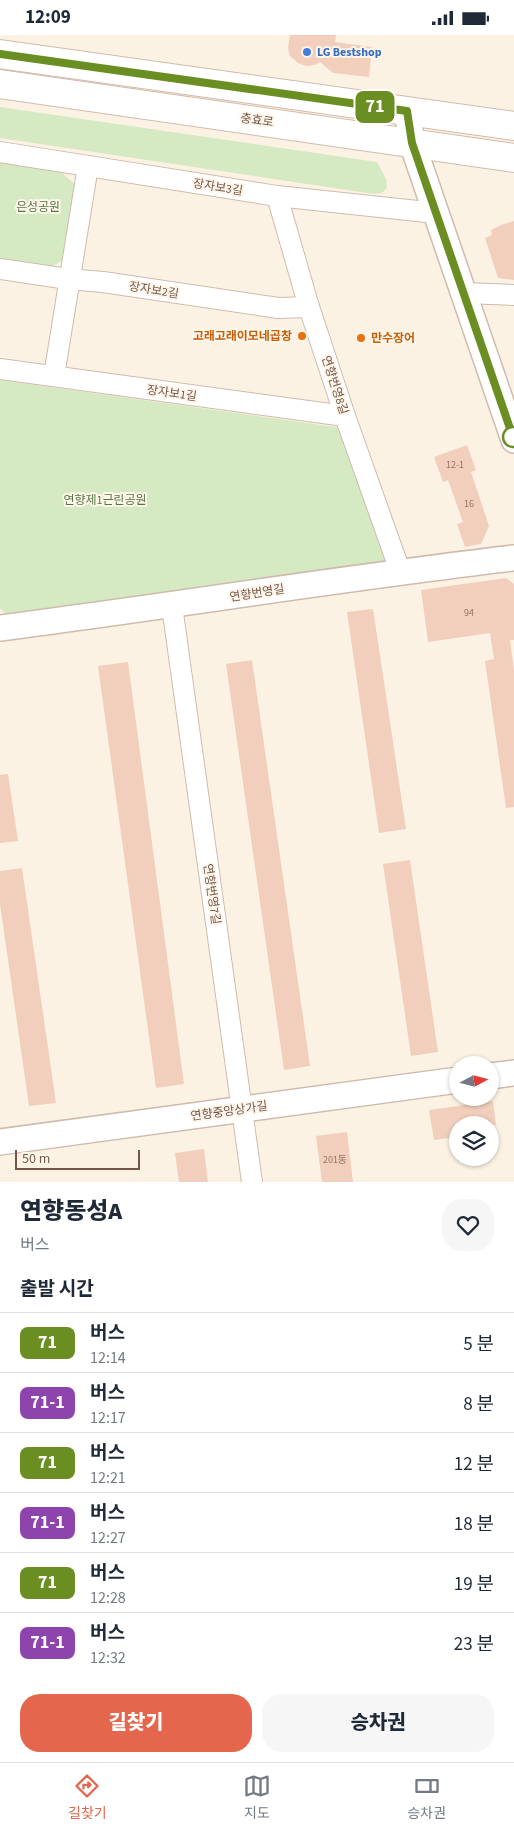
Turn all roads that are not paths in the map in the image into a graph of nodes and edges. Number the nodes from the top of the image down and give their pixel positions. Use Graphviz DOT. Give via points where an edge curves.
graph roads {
  1 [pos="0,54"];
  2 [pos="0,84"];
  3 [pos="407,111"];
  4 [pos="514,126"];
  5 [pos="412,143"];
  6 [pos="0,152"];
  7 [pos="514,158"];
  8 [pos="88,165"];
  9 [pos="277,196"];
  10 [pos="436,213"];
  11 [pos="0,269"];
  12 [pos="68,279"];
  13 [pos="464,293"];
  14 [pos="514,295"];
  15 [pos="309,307"];
  16 [pos="0,369"];
  17 [pos="54,376"];
  18 [pos="345,416"];
  19 [pos="514,441"];
  20 [pos="514,559"];
  21 [pos="400,571"];
  22 [pos="172,606"];
  23 [pos="0,628"];
  24 [pos="514,1073"];
  25 [pos="499,1075"];
  26 [pos="449,1081"];
  27 [pos="242,1109"];
  28 [pos="0,1142"];
  29 [pos="252,1182"];
  1 -- 3 [label="main road"];
  2 -- 5 [label="main road, 충효로"];
  3 -- 4 [label="main road"];
  3 -- 5 [label="street"];
  5 -- 7 [label="main road, 충효로"];
  5 -- 10 [label="street"];
  6 -- 8 [label="street, 장자보3길"];
  8 -- 9 [label="street, 장자보3길"];
  8 -- 12 [label="street"];
  9 -- 10 [label="street, 장자보3길"];
  9 -- 15 [label="street, 연향번영8길"];
  10 -- 13 [label="street"];
  11 -- 12 [label="street, 장자보2길"];
  12 -- 15 [label="street, 장자보2길" via="278,308"];
  12 -- 17 [label="street"];
  13 -- 14 [label="street"];
  13 -- 19 [label="street"];
  15 -- 18 [label="street, 연향번영8길"];
  16 -- 17 [label="street, 장자보1길"];
  17 -- 18 [label="street, 장자보1길"];
  18 -- 21 [label="street, 연향번영8길"];
  20 -- 21 [label="street, 연향번영길"];
  21 -- 22 [label="street, 연향번영길"];
  22 -- 23 [label="street, 연향번영길"];
  22 -- 27 [label="street, 연향번영7길"];
  24 -- 25 [label="street"];
  26 -- 27 [label="street, 연향중앙상가길"];
  27 -- 28 [label="street, 연향중앙상가길"];
  27 -- 29 [label="street, 연향번영7길"];
}
